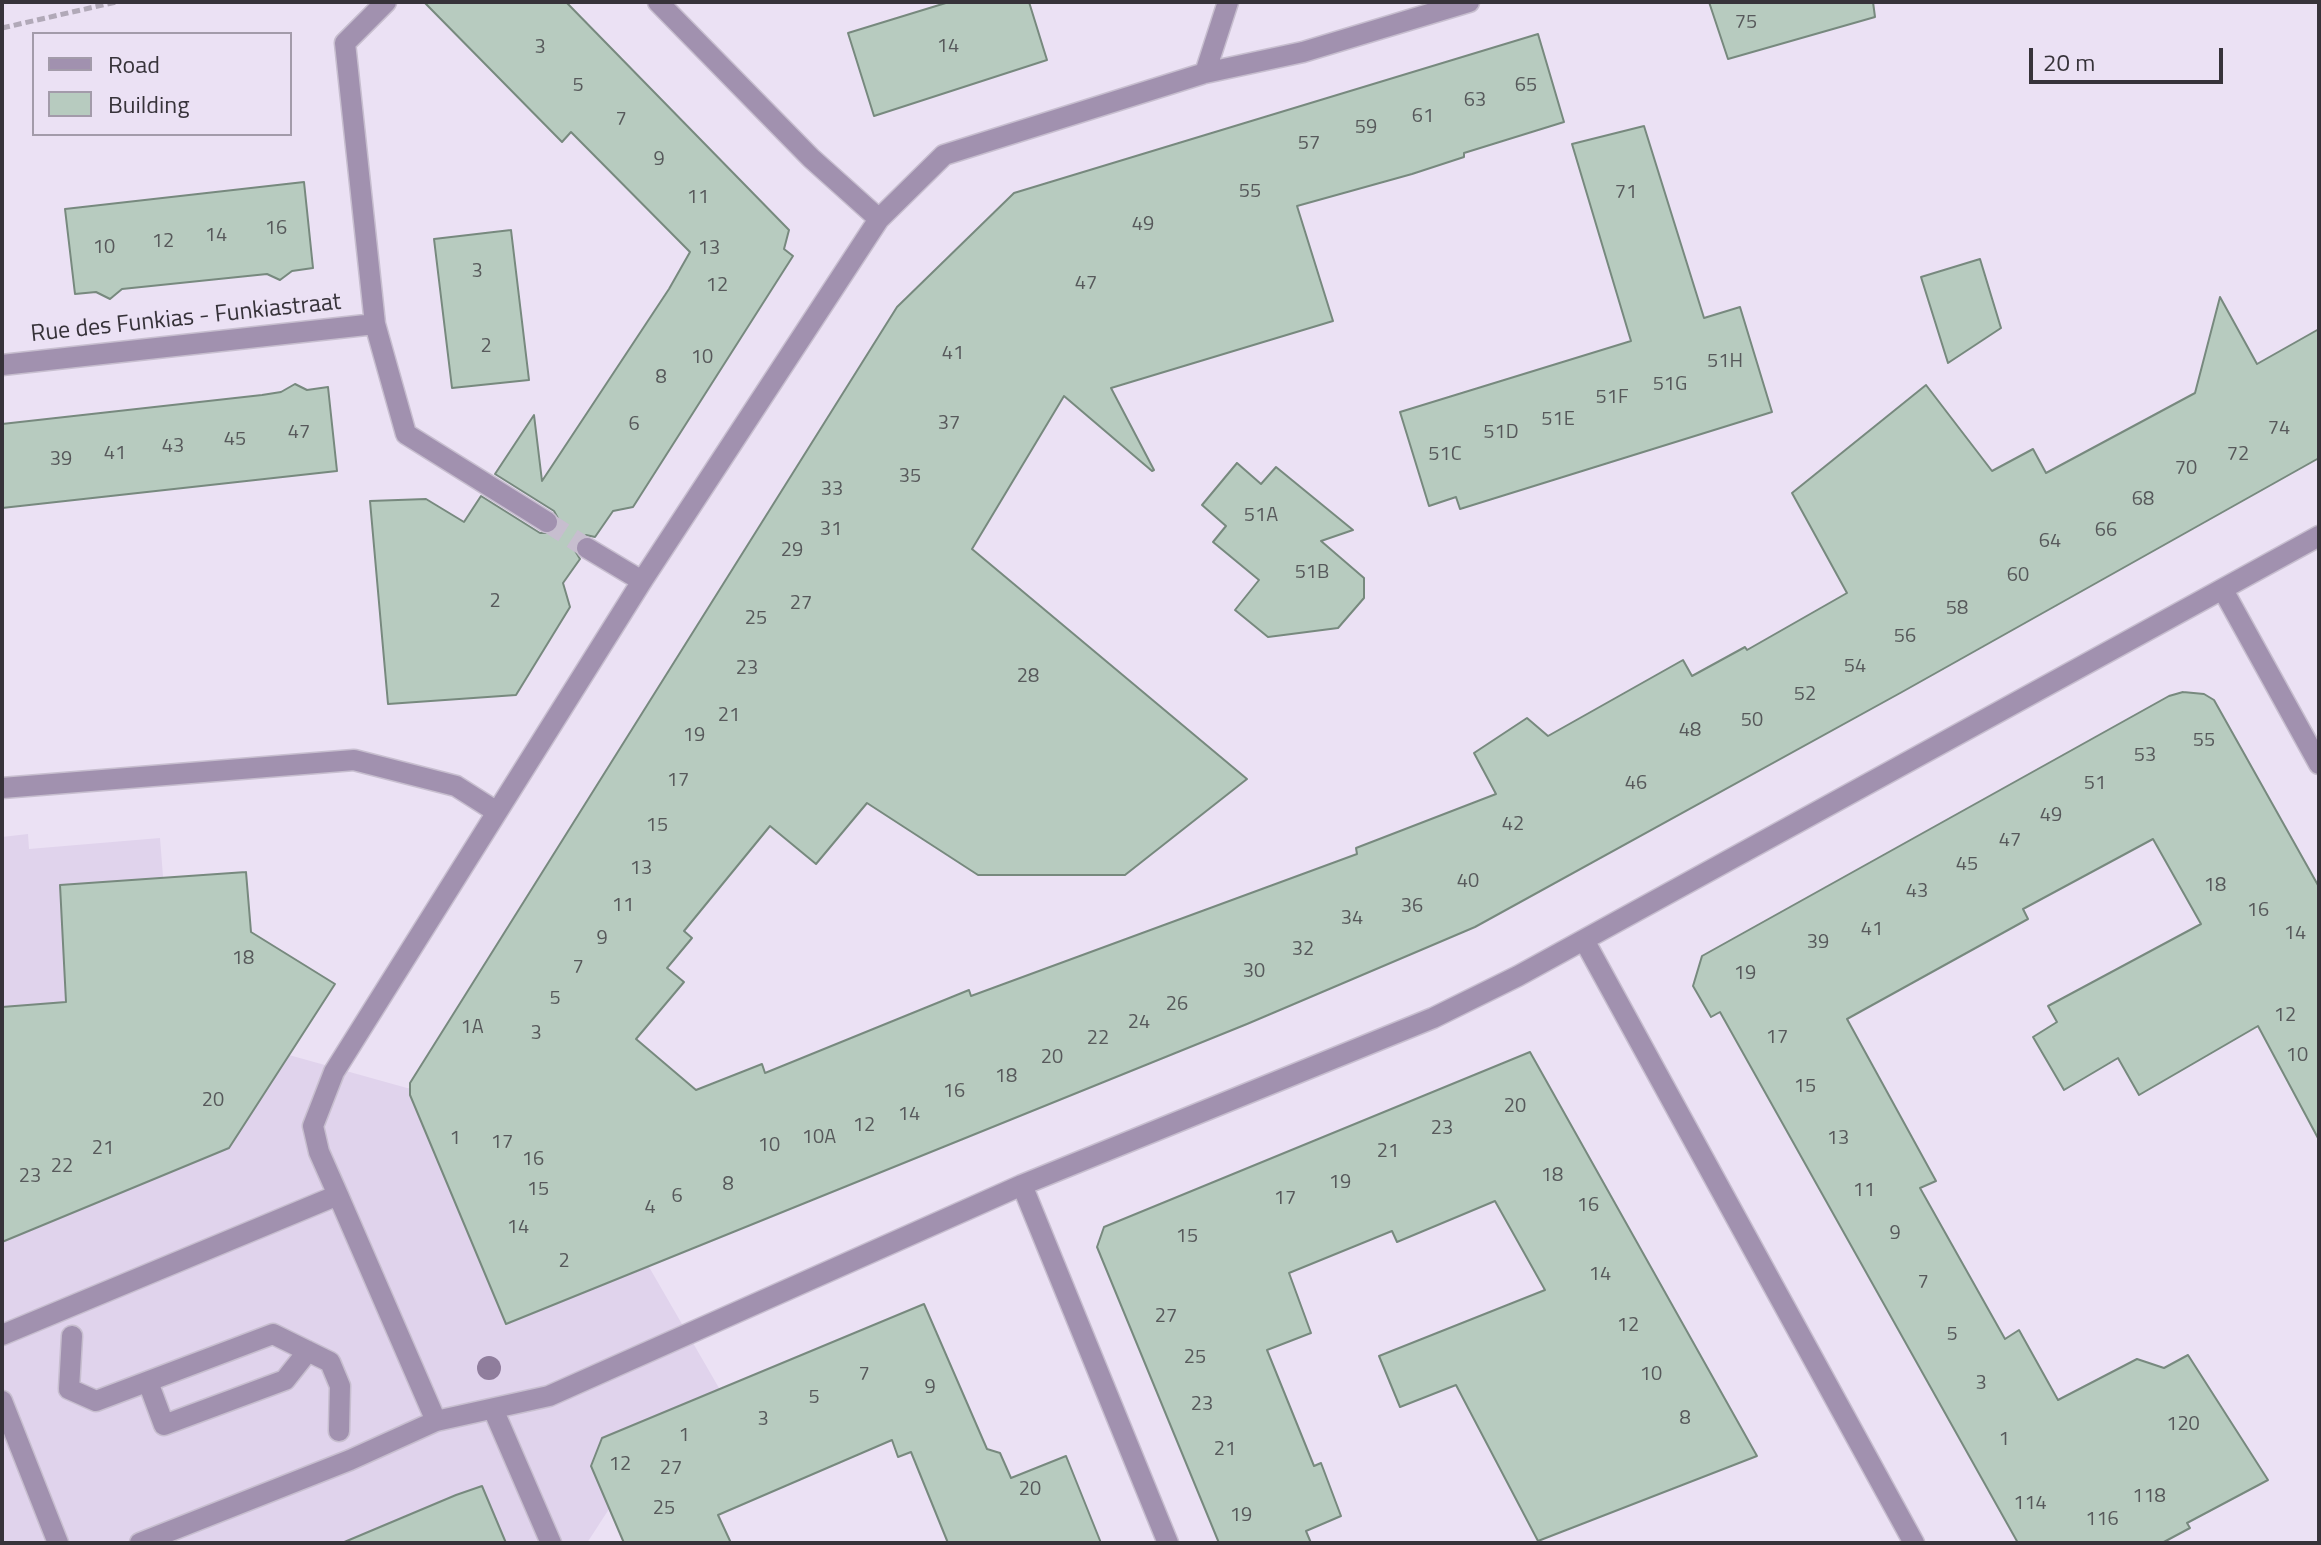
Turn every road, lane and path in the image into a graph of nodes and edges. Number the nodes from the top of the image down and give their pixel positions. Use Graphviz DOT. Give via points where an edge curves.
graph roads {
  1 [pos="116,2"];
  2 [pos="386,2"];
  3 [pos="658,2"];
  4 [pos="688,2"];
  5 [pos="1228,2"];
  6 [pos="1469,2"];
  7 [pos="673,17"];
  8 [pos="2,28"];
  9 [pos="1205,73"];
  10 [pos="879,219"];
  11 [pos="375,324"];
  12 [pos="2,365"];
  13 [pos="547,522"];
  14 [pos="2319,536"];
  15 [pos="587,548"];
  16 [pos="642,581"];
  17 [pos="2223,590"];
  18 [pos="2319,764"];
  19 [pos="2,788"];
  20 [pos="497,812"];
  21 [pos="1584,940"];
  22 [pos="1022,1185"];
  23 [pos="338,1195"];
  24 [pos="2,1335"];
  25 [pos="72,1336"];
  26 [pos="308,1351"];
  27 [pos="148,1382"];
  28 [pos="2,1401"];
  29 [pos="493,1409"];
  30 [pos="436,1421"];
  31 [pos="339,1431"];
  32 [pos="58,1543"];
  33 [pos="140,1543"];
  34 [pos="551,1543"];
  35 [pos="1168,1543"];
  36 [pos="1914,1543"];
  1 -- 8 [label="path"];
  2 -- 11 [label="street" via="345,43"];
  3 -- 7 [label="street"];
  4 -- 7 [label="street"];
  5 -- 9 [label="street"];
  6 -- 9 [label="street" via="1303,52"];
  7 -- 10 [label="street" via="811,158"];
  9 -- 10 [label="street" via="944,155"];
  10 -- 16 [label="street"];
  11 -- 12 [label="street, Rue des Funkias - Funkiastraat"];
  11 -- 13 [label="street" via="406,434"];
  14 -- 17 [label="street"];
  15 -- 16 [label="street"];
  16 -- 20 [label="street"];
  17 -- 18 [label="street"];
  17 -- 21 [label="street"];
  19 -- 20 [label="street" via="354,760 456,786"];
  20 -- 23 [label="street" via="334,1072 313,1126"];
  21 -- 22 [label="street" via="1433,1018"];
  21 -- 36 [label="street"];
  22 -- 29 [label="street" via="549,1396"];
  22 -- 35 [label="street"];
  23 -- 24 [label="street"];
  23 -- 30 [label="street"];
  25 -- 27 [label="street" via="69,1389 96,1401"];
  26 -- 27 [label="street" via="273,1334"];
  26 -- 27 [label="street" via="285,1380 164,1425"];
  26 -- 31 [label="street" via="330,1362 340,1386"];
  28 -- 32 [label="street"];
  29 -- 30 [label="street"];
  29 -- 34 [label="street"];
  30 -- 33 [label="street"];
}
